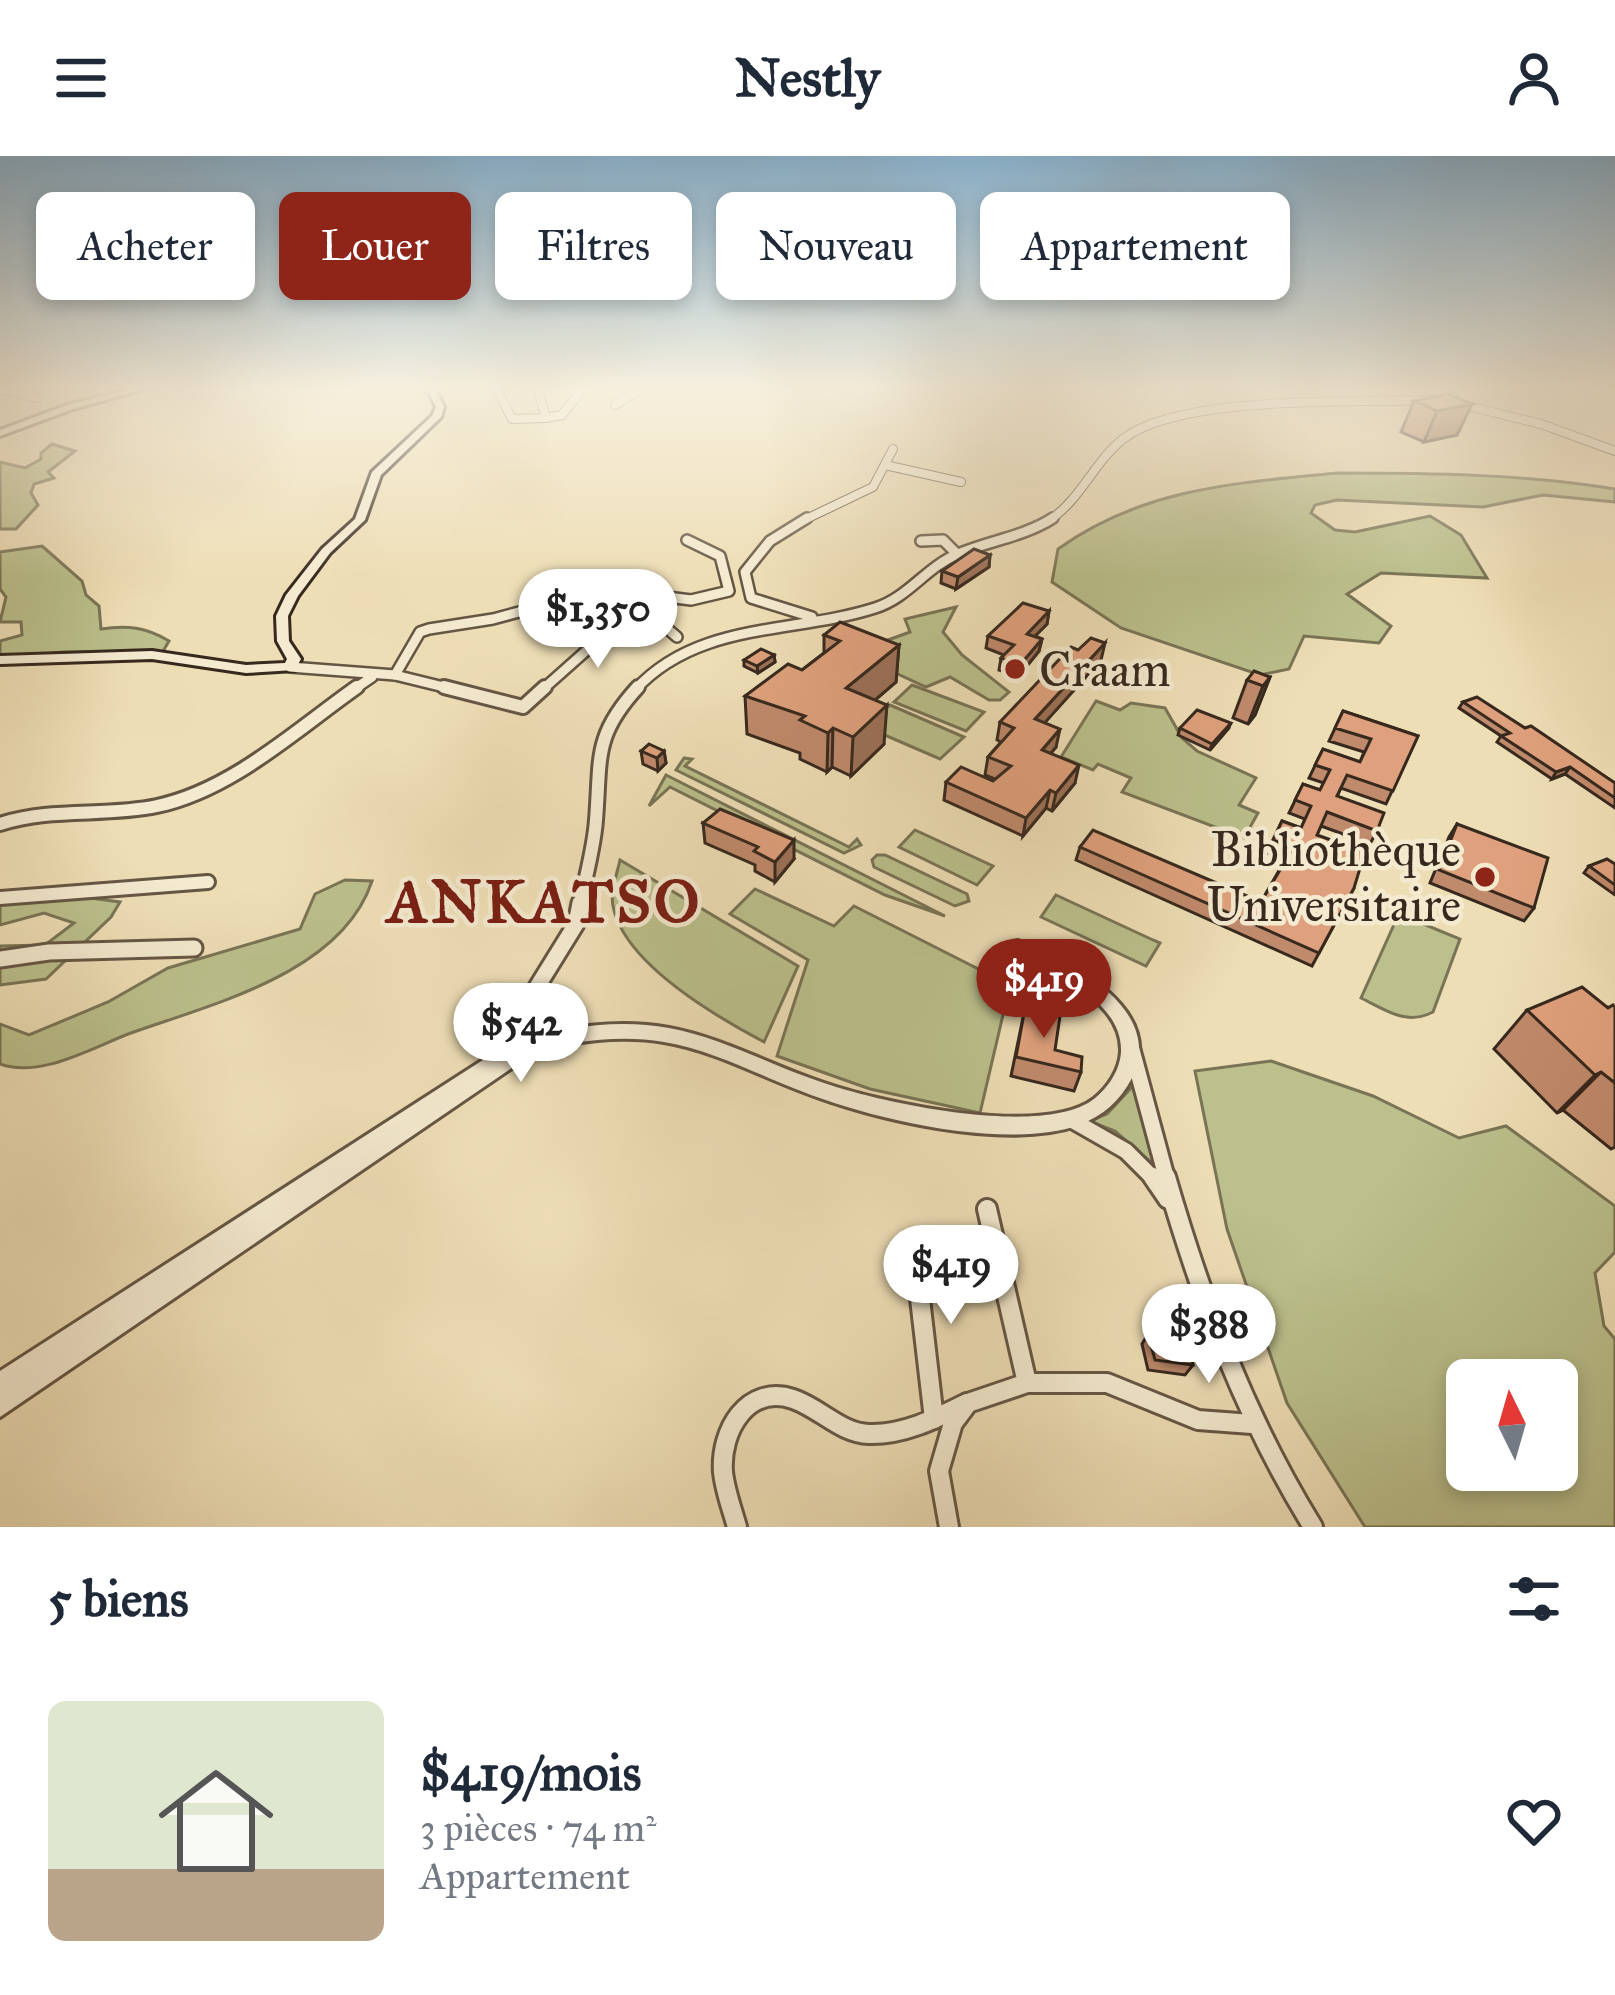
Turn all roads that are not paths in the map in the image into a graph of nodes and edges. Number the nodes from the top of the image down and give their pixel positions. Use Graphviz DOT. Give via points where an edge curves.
graph roads {
  1 [pos="401,450"];
  2 [pos="893,450"];
  3 [pos="1115,450"];
  4 [pos="885,465"];
  5 [pos="961,482"];
  6 [pos="687,540"];
  7 [pos="921,541"];
  8 [pos="957,554"];
  9 [pos="813,617"];
  10 [pos="677,637"];
  11 [pos="0,660"];
  12 [pos="292,663"];
  13 [pos="340,673"];
  14 [pos="395,675"];
  15 [pos="372,676"];
  16 [pos="345,700"];
  17 [pos="0,824"];
  18 [pos="208,882"];
  19 [pos="0,898"];
  20 [pos="1018,947"];
  21 [pos="194,948"];
  22 [pos="0,959"];
  23 [pos="532,1043"];
  24 [pos="1132,1049"];
  25 [pos="493,1057"];
  26 [pos="478,1082"];
  27 [pos="1070,1119"];
  28 [pos="987,1209"];
  29 [pos="1175,1210"];
  30 [pos="905,1250"];
  31 [pos="1027,1383"];
  32 [pos="0,1385"];
  33 [pos="968,1403"];
  34 [pos="0,1405"];
  35 [pos="934,1419"];
  36 [pos="1252,1424"];
  37 [pos="737,1527"];
  38 [pos="950,1527"];
  39 [pos="1313,1527"];
  1 -- 12 [label="main road" via="376,474 360,520 292,595 283,616"];
  2 -- 4 [label="street"];
  3 -- 8 [label="street" via="1059,514 1029,533"];
  4 -- 5 [label="street"];
  4 -- 9 [label="street" via="873,487 782,533 745,572 751,598"];
  6 -- 14 [label="street" via="720,556 728,591 720,598 616,588 445,623 420,632"];
  7 -- 8 [label="street" via="943,540"];
  8 -- 9 [label="street" via="903,597"];
  9 -- 25 [label="street" via="685,653 610,718 576,924"];
  10 -- 14 [label="street" via="662,624 623,619 523,706"];
  11 -- 12 [label="main road" via="152,655 246,669"];
  12 -- 13 [label="street"];
  12 -- 15 [label="street" via="375,670"];
  13 -- 15 [label="street"];
  13 -- 16 [label="street" via="351,683"];
  14 -- 15 [label="street"];
  15 -- 16 [label="street"];
  16 -- 17 [label="street" via="189,797"];
  18 -- 19 [label="street"];
  20 -- 24 [label="street" via="1108,1000"];
  21 -- 22 [label="street"];
  23 -- 25 [label="street"];
  23 -- 26 [label="street"];
  23 -- 27 [label="street" via="664,1034 831,1094 932,1119"];
  24 -- 27 [label="street" via="1124,1078 1100,1106"];
  24 -- 29 [label="street"];
  25 -- 26 [label="street"];
  25 -- 32 [label="street"];
  26 -- 34 [label="street"];
  27 -- 29 [label="street" via="1147,1166"];
  28 -- 31 [label="street"];
  29 -- 36 [label="street"];
  30 -- 35 [label="street" via="919,1290"];
  31 -- 33 [label="street"];
  31 -- 36 [label="street" via="1107,1383 1198,1420"];
  33 -- 35 [label="street"];
  33 -- 38 [label="street" via="939,1471"];
  35 -- 37 [label="street" via="870,1434 846,1430 796,1400 753,1398 736,1414 722,1468"];
  36 -- 39 [label="street"];
}
